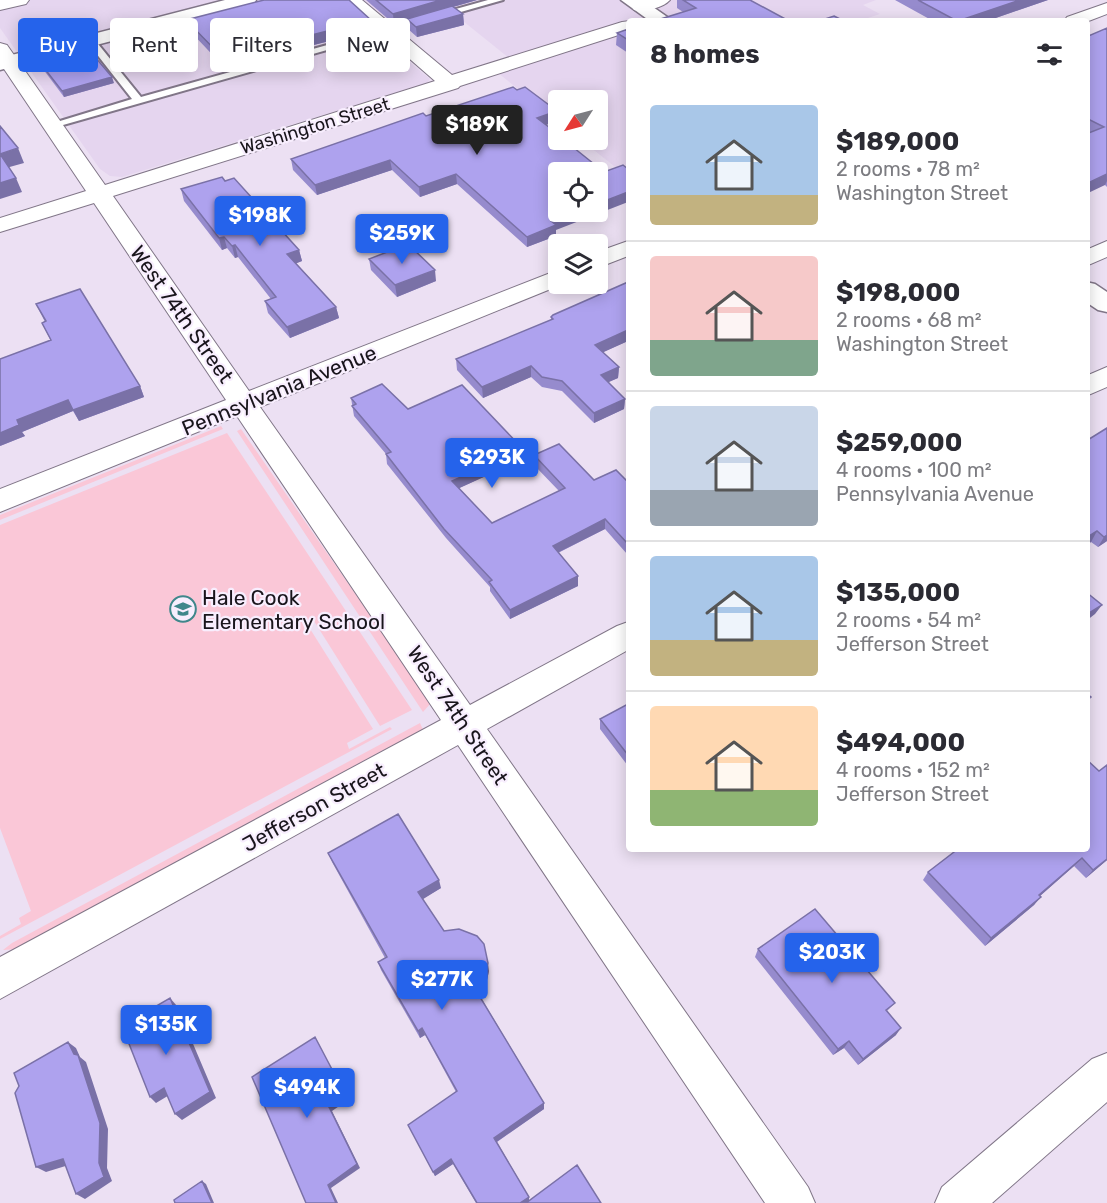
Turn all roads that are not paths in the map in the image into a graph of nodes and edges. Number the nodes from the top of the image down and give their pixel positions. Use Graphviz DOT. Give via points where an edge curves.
graph roads {
  1 [pos="20,0"];
  2 [pos="247,0"];
  3 [pos="351,0"];
  4 [pos="498,0"];
  5 [pos="0,5"];
  6 [pos="1107,8"];
  7 [pos="373,18"];
  8 [pos="1081,18"];
  9 [pos="410,25"];
  10 [pos="626,27"];
  11 [pos="98,38"];
  12 [pos="98,49"];
  13 [pos="326,49"];
  14 [pos="410,49"];
  15 [pos="18,55"];
  16 [pos="3,58"];
  17 [pos="451,84"];
  18 [pos="140,101"];
  19 [pos="52,125"];
  20 [pos="99,194"];
  21 [pos="0,225"];
  22 [pos="1107,248"];
  23 [pos="626,249"];
  24 [pos="608,256"];
  25 [pos="1090,257"];
  26 [pos="548,281"];
  27 [pos="1090,293"];
  28 [pos="1107,304"];
  29 [pos="1107,376"];
  30 [pos="1090,385"];
  31 [pos="244,404"];
  32 [pos="0,501"];
  33 [pos="626,636"];
  34 [pos="465,724"];
  35 [pos="0,979"];
  36 [pos="1107,1074"];
  37 [pos="792,1203"];
  38 [pos="958,1203"];
  1 -- 5 [label="street"];
  2 -- 11 [label="main road"];
  3 -- 7 [label="street"];
  4 -- 9 [label="lane"];
  6 -- 8 [label="street"];
  10 -- 17 [label="street, Washington Street"];
  12 -- 18 [label="lane"];
  13 -- 18 [label="lane"];
  14 -- 17 [label="street"];
  15 -- 16 [label="main road"];
  16 -- 19 [label="street, West 74th Street"];
  17 -- 20 [label="street, Washington Street"];
  18 -- 19 [label="lane"];
  19 -- 20 [label="street, West 74th Street"];
  20 -- 21 [label="street, Washington Street"];
  20 -- 31 [label="street, West 74th Street"];
  22 -- 25 [label="street"];
  23 -- 24 [label="street"];
  26 -- 31 [label="street, Pennsylvania Avenue"];
  27 -- 28 [label="main road"];
  29 -- 30 [label="street"];
  31 -- 32 [label="street, Pennsylvania Avenue"];
  31 -- 34 [label="street, West 74th Street"];
  33 -- 34 [label="street, Jefferson Street"];
  34 -- 35 [label="street, Jefferson Street"];
  34 -- 37 [label="street, West 74th Street"];
  36 -- 38 [label="street"];
}
